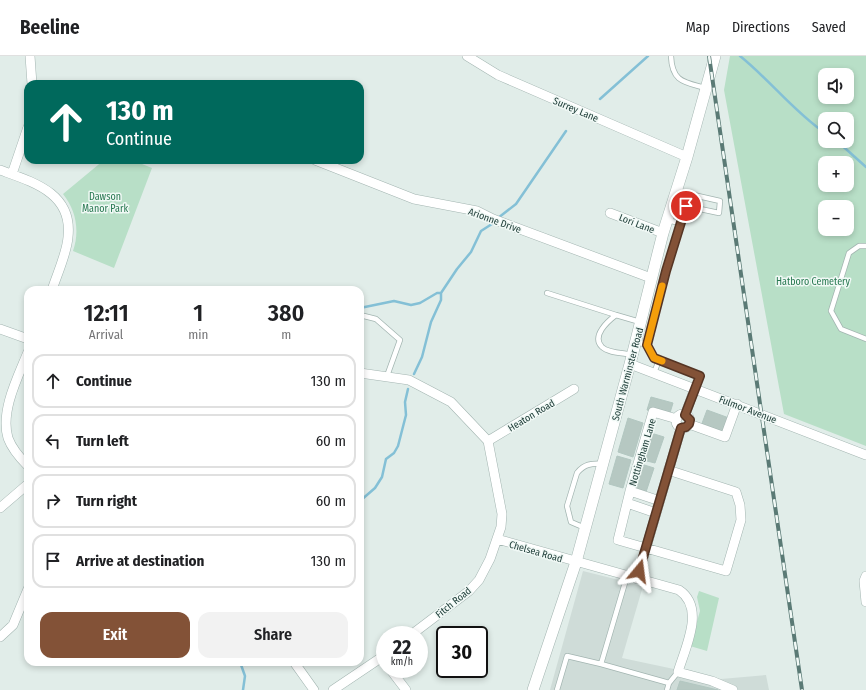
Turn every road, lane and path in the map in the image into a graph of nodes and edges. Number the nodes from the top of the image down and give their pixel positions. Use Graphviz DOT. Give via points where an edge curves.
graph roads {
  1 [pos="30,56"];
  2 [pos="467,56"];
  3 [pos="670,56"];
  4 [pos="715,56"];
  5 [pos="32,80"];
  6 [pos="705,88"];
  7 [pos="24,139"];
  8 [pos="687,157"];
  9 [pos="324,164"];
  10 [pos="0,170"];
  11 [pos="12,174"];
  12 [pos="676,191"];
  13 [pos="673,203"];
  14 [pos="686,206"];
  15 [pos="610,213"];
  16 [pos="667,220"];
  17 [pos="680,223"];
  18 [pos="663,233"];
  19 [pos="866,246"];
  20 [pos="666,271"];
  21 [pos="651,277"];
  22 [pos="53,286"];
  23 [pos="661,289"];
  24 [pos="546,293"];
  25 [pos="616,315"];
  26 [pos="364,316"];
  27 [pos="640,322"];
  28 [pos="0,329"];
  29 [pos="24,338"];
  30 [pos="866,339"];
  31 [pos="636,342"];
  32 [pos="647,345"];
  33 [pos="631,360"];
  34 [pos="659,360"];
  35 [pos="24,362"];
  36 [pos="364,373"];
  37 [pos="654,373"];
  38 [pos="387,376"];
  39 [pos="695,388"];
  40 [pos="574,389"];
  41 [pos="737,404"];
  42 [pos="683,424"];
  43 [pos="488,441"];
  44 [pos="866,455"];
  45 [pos="24,461"];
  46 [pos="603,464"];
  47 [pos="668,470"];
  48 [pos="24,487"];
  49 [pos="630,491"];
  50 [pos="660,501"];
  51 [pos="627,504"];
  52 [pos="0,508"];
  53 [pos="656,513"];
  54 [pos="585,528"];
  55 [pos="496,539"];
  56 [pos="645,550"];
  57 [pos="576,562"];
  58 [pos="627,576"];
  59 [pos="866,576"];
  60 [pos="637,579"];
  61 [pos="24,599"];
  62 [pos="866,602"];
  63 [pos="423,626"];
  64 [pos="0,638"];
  65 [pos="376,663"];
  66 [pos="601,664"];
  67 [pos="297,666"];
  68 [pos="678,672"];
  69 [pos="397,678"];
  70 [pos="669,683"];
  71 [pos="314,690"];
  72 [pos="333,690"];
  73 [pos="406,690"];
  74 [pos="533,690"];
  75 [pos="557,690"];
  76 [pos="667,690"];
  77 [pos="733,690"];
  1 -- 5 [label="street"];
  2 -- 8 [label="street, Surrey Lane" via="498,75"];
  3 -- 6 [label="lane" via="674,72 680,80"];
  4 -- 6 [label="street, South Warminster Road"];
  6 -- 8 [label="street, South Warminster Road"];
  7 -- 11 [label="street"];
  8 -- 12 [label="street, South Warminster Road"];
  9 -- 21 [label="street, Arionne Drive" via="414,199 477,211 492,219"];
  10 -- 11 [label="street"];
  11 -- 22 [label="street" via="50,191 58,198 67,216 68,236"];
  12 -- 13 [label="street, South Warminster Road"];
  12 -- 14 [label="lane" via="720,201 719,213"];
  13 -- 14 [label="lane"];
  13 -- 16 [label="street, South Warminster Road"];
  14 -- 17 [label="lane"];
  15 -- 18 [label="street, Lori Lane"];
  16 -- 17 [label="lane"];
  16 -- 18 [label="street, South Warminster Road"];
  17 -- 20 [label="lane"];
  18 -- 21 [label="street, South Warminster Road"];
  19 -- 30 [label="lane" via="859,246 848,253 831,311 841,329"];
  20 -- 21 [label="lane"];
  20 -- 23 [label="lane"];
  21 -- 23 [label="lane"];
  21 -- 27 [label="street, South Warminster Road"];
  23 -- 32 [label="lane"];
  24 -- 25 [label="lane"];
  25 -- 27 [label="lane"];
  25 -- 33 [label="lane" via="600,331 600,343 602,347"];
  26 -- 38 [label="lane" via="376,319 400,340"];
  27 -- 31 [label="street, South Warminster Road"];
  28 -- 29 [label="street"];
  31 -- 32 [label="lane"];
  31 -- 33 [label="street, South Warminster Road"];
  32 -- 34 [label="lane" via="654,358"];
  33 -- 37 [label="street, Fulmor Avenue"];
  33 -- 46 [label="street, South Warminster Road"];
  34 -- 37 [label="lane"];
  34 -- 39 [label="lane" via="700,376"];
  35 -- 45 [label="street" via="8,403 6,423 12,446"];
  36 -- 38 [label="street"];
  37 -- 39 [label="street, Fulmor Avenue"];
  38 -- 43 [label="street" via="410,380 450,402"];
  39 -- 41 [label="street, Fulmor Avenue"];
  39 -- 42 [label="street" via="685,415 690,420"];
  40 -- 43 [label="street, Heaton Road"];
  41 -- 42 [label="street" via="725,437"];
  41 -- 44 [label="street, Fulmor Avenue"];
  42 -- 47 [label="street"];
  42 -- 49 [label="street, Nottingham Lane" via="654,412"];
  43 -- 55 [label="street, Fitch Road" via="502,514 501,527"];
  46 -- 54 [label="street, South Warminster Road"];
  46 -- 54 [label="lane" via="588,464 580,469 567,506 571,522"];
  47 -- 50 [label="street"];
  47 -- 56 [label="street" via="736,492 741,520 726,571"];
  48 -- 52 [label="street"];
  49 -- 50 [label="street"];
  49 -- 51 [label="street"];
  50 -- 53 [label="street"];
  51 -- 53 [label="street"];
  51 -- 56 [label="street" via="618,540"];
  53 -- 56 [label="street"];
  54 -- 57 [label="street, South Warminster Road"];
  55 -- 57 [label="street, Chelsea Road"];
  55 -- 63 [label="street, Fitch Road" via="490,559 479,580 469,591"];
  56 -- 60 [label="street"];
  57 -- 58 [label="street, Chelsea Road"];
  57 -- 74 [label="street, South Warminster Road"];
  58 -- 60 [label="street, Chelsea Road"];
  58 -- 66 [label="lane"];
  59 -- 62 [label="street"];
  60 -- 68 [label="street, Chelsea Road" via="679,590 688,598 693,622"];
  61 -- 64 [label="street" via="13,625"];
  65 -- 72 [label="street"];
  66 -- 70 [label="lane"];
  66 -- 75 [label="lane" via="567,656"];
  67 -- 71 [label="street"];
  68 -- 70 [label="lane"];
  68 -- 77 [label="street" via="712,681"];
  69 -- 73 [label="street"];
  70 -- 76 [label="lane"];
}
